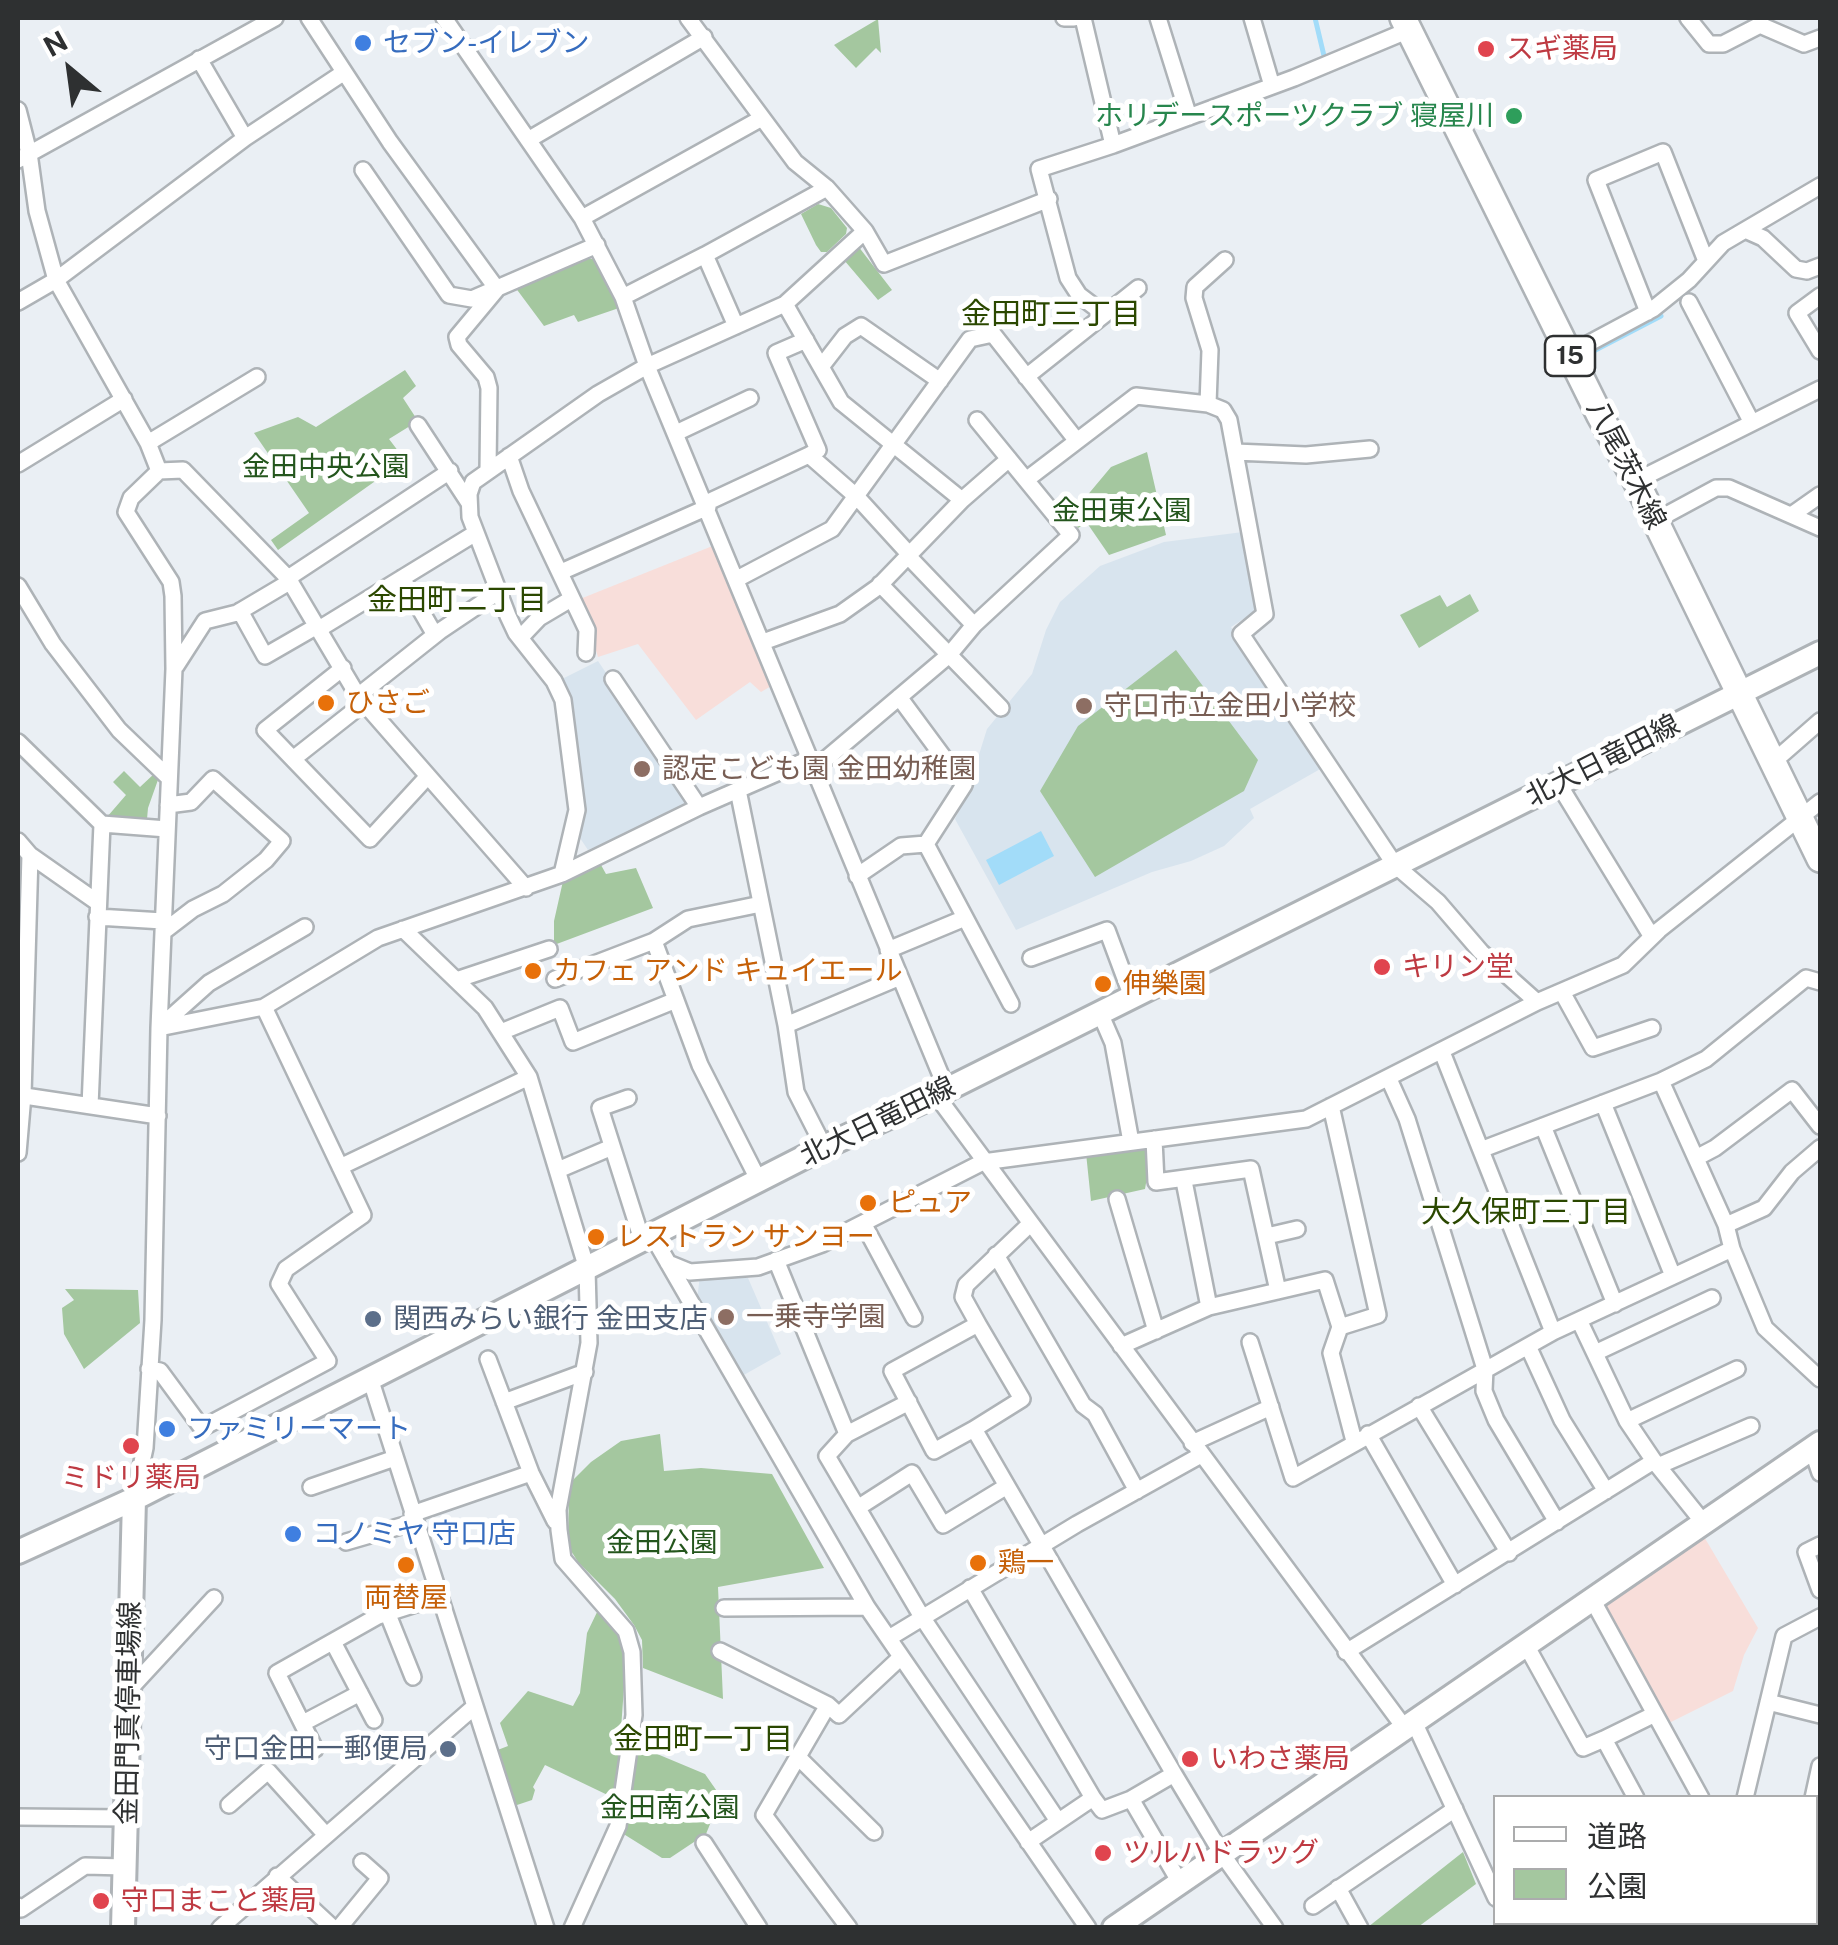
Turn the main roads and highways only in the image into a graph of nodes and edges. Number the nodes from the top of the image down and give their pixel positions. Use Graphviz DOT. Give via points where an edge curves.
graph roads {
  1 [pos="1406,24"];
  2 [pos="1820,653"];
  3 [pos="1740,693"];
  4 [pos="1810,811"];
  5 [pos="1820,859"];
  6 [pos="1816,1446"];
  7 [pos="134,1499"];
  8 [pos="18,1552"];
  9 [pos="123,1928"];
  10 [pos="1114,1928"];
  1 -- 3 [label="main road, 八尾茨木線 / 15"];
  2 -- 3 [label="main road, 北大日竜田線"];
  3 -- 4 [label="main road, 八尾茨木線 / 15" via="1772,764"];
  3 -- 7 [label="main road, 北大日竜田線"];
  4 -- 5 [label="main road, 八尾茨木線 / 15"];
  6 -- 10 [label="main road"];
  7 -- 8 [label="main road, 北大日竜田線"];
  7 -- 9 [label="main road, 金田門真停車場線"];
}
